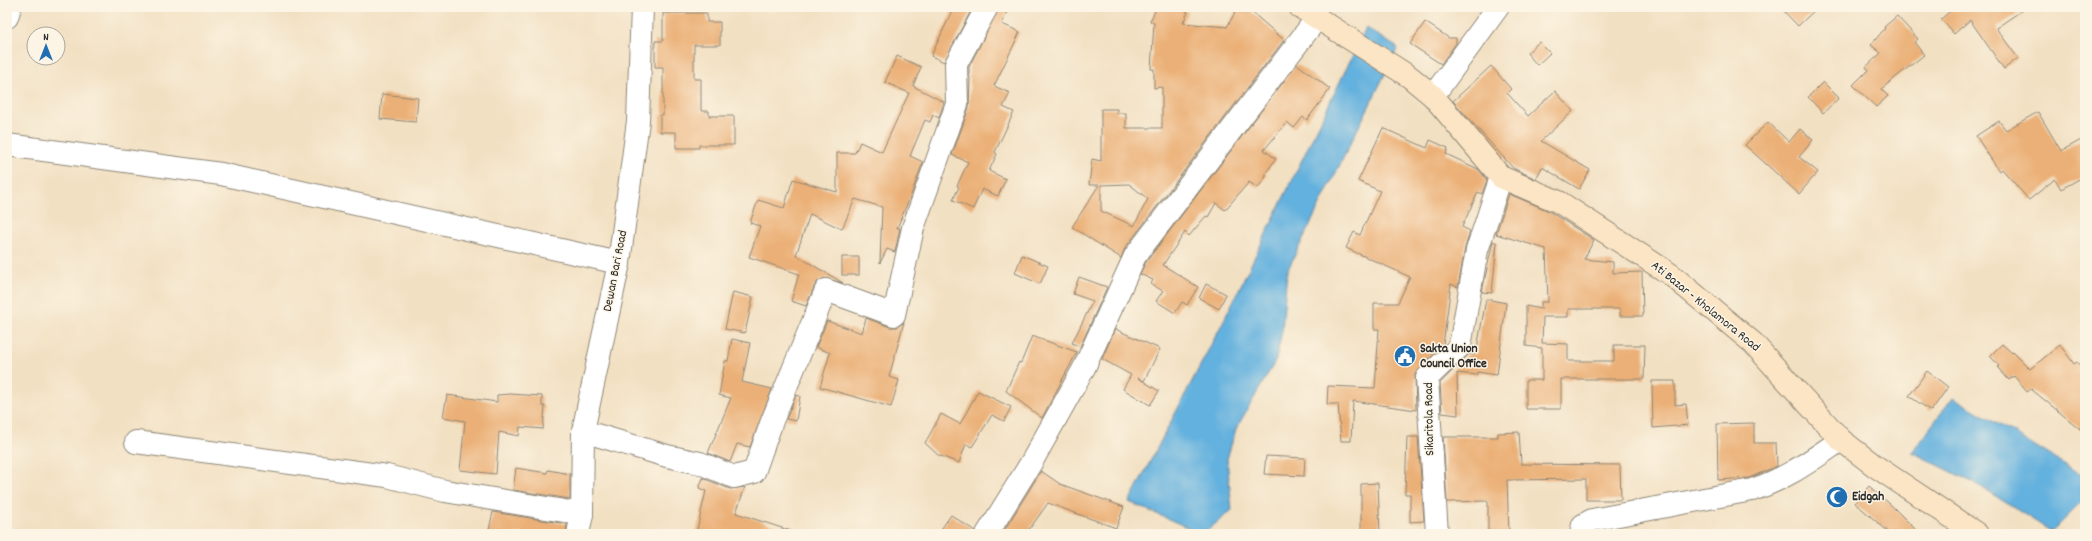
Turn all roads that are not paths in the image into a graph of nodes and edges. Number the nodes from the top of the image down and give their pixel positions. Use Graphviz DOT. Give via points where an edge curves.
graph roads {
  1 [pos="10,7"];
  2 [pos="642,7"];
  3 [pos="987,7"];
  4 [pos="1498,7"];
  5 [pos="7,17"];
  6 [pos="1315,17"];
  7 [pos="1433,96"];
  8 [pos="7,145"];
  9 [pos="1501,177"];
  10 [pos="619,263"];
  11 [pos="583,431"];
  12 [pos="1841,440"];
  13 [pos="136,442"];
  14 [pos="580,524"];
  15 [pos="987,534"];
  16 [pos="1437,534"];
  17 [pos="1581,534"];
  18 [pos="1977,534"];
  1 -- 5 [label="street"];
  2 -- 10 [label="street, Dewan Bari Road" via="638,121"];
  3 -- 11 [label="street" via="956,64 956,104 913,228 894,315 826,290 772,421 754,472 734,477 700,463"];
  4 -- 7 [label="street"];
  6 -- 7 [label="main road, Ati Bazar - Kholamora Road" via="1410,77"];
  6 -- 15 [label="street" via="1134,256 1084,368 1031,463"];
  7 -- 9 [label="main road, Ati Bazar - Kholamora Road"];
  8 -- 10 [label="street" via="221,174"];
  9 -- 12 [label="main road, Ati Bazar - Kholamora Road" via="1559,202 1670,274 1753,343"];
  9 -- 16 [label="street, Sikaritola Road" via="1478,250 1460,346 1427,378"];
  10 -- 11 [label="street, Dewan Bari Road"];
  11 -- 14 [label="street, Dewan Bari Road"];
  12 -- 17 [label="street" via="1791,475 1771,484 1752,490 1592,520 1583,526"];
  12 -- 18 [label="main road, Ati Bazar - Kholamora Road" via="1875,466"];
  13 -- 14 [label="street" via="387,476"];
}
